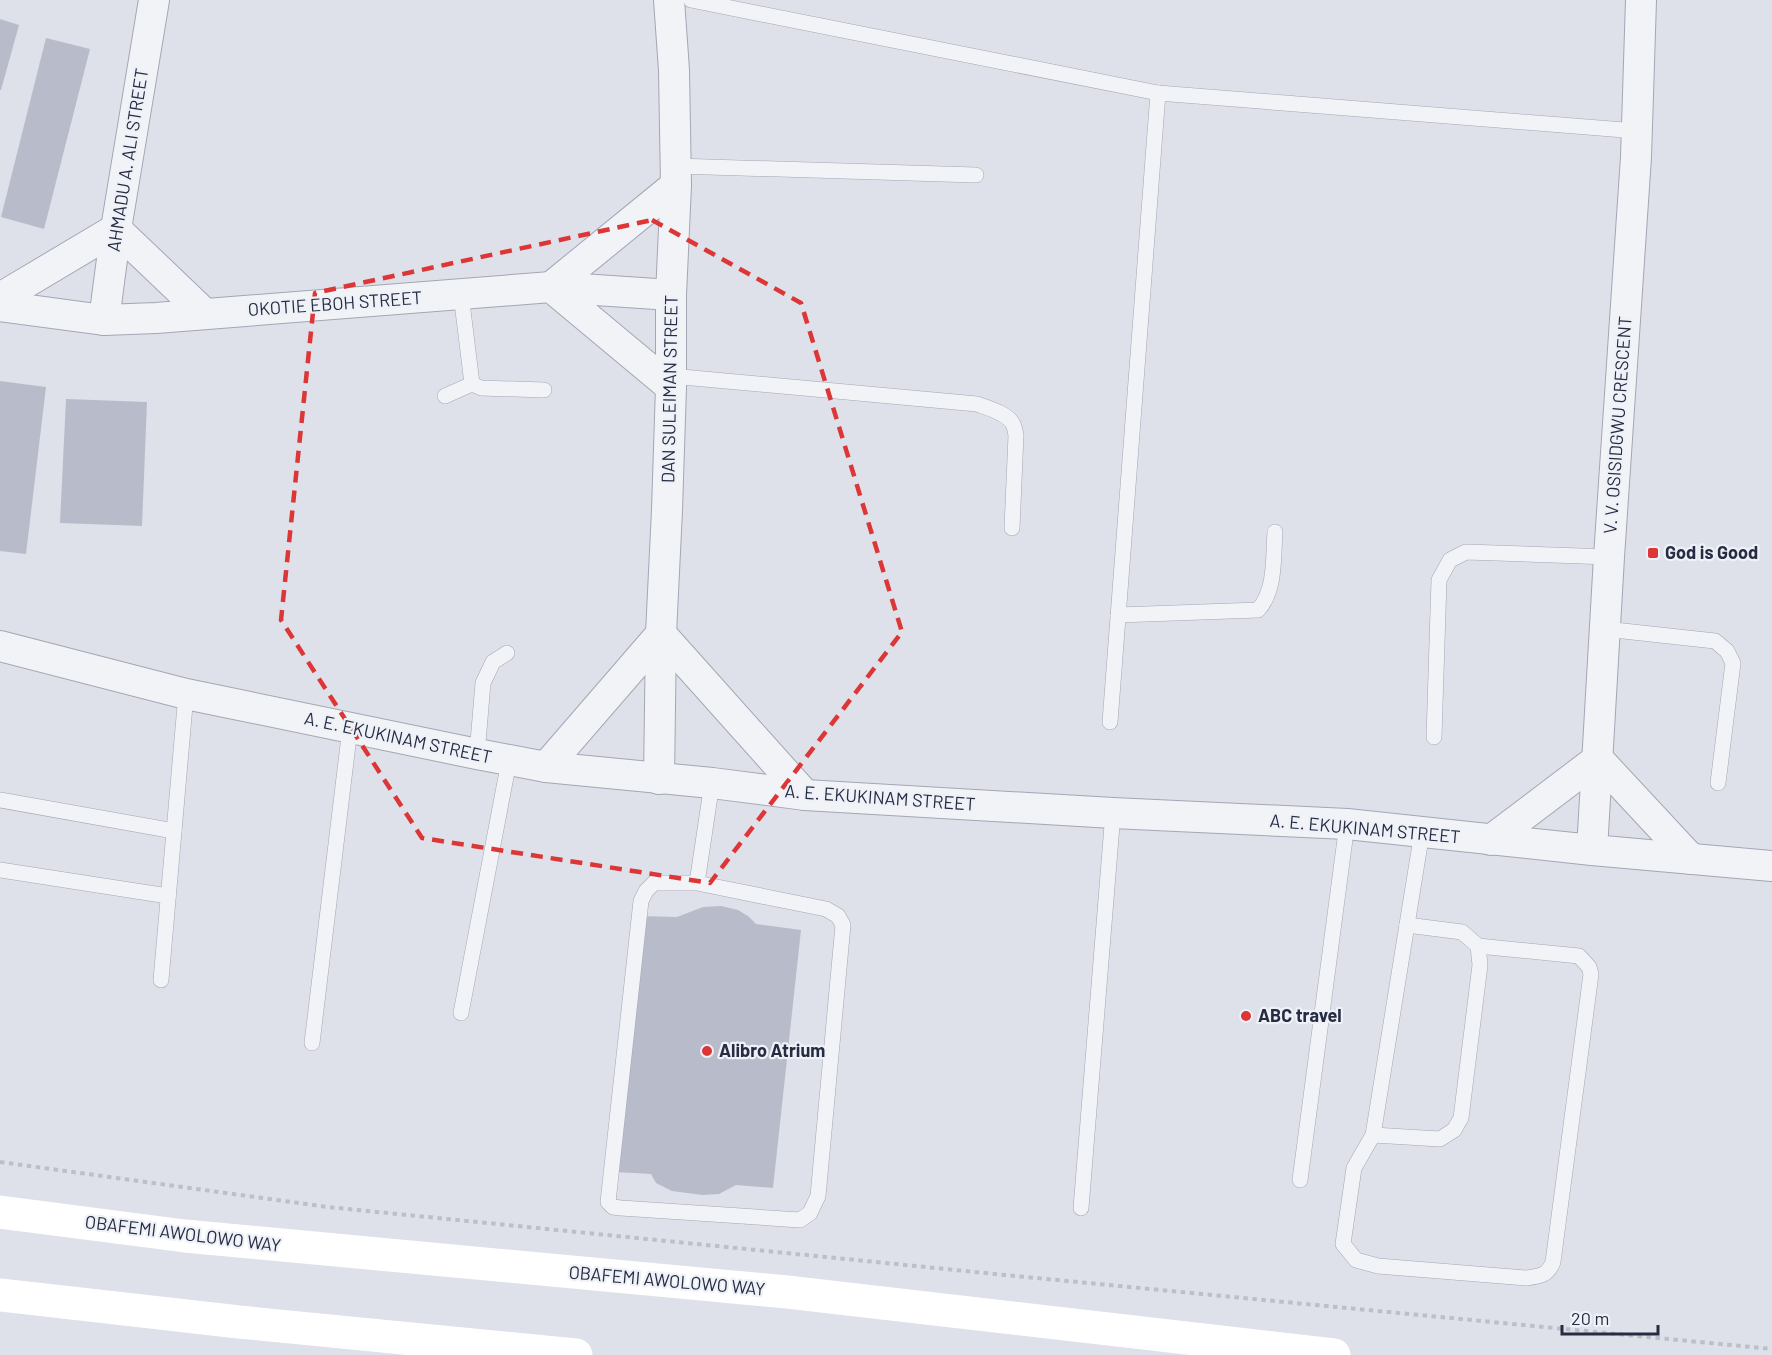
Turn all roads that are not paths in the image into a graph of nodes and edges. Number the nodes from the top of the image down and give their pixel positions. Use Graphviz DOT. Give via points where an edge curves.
graph roads {
  1 [pos="154,0"];
  2 [pos="669,0"];
  3 [pos="691,0"];
  4 [pos="1641,0"];
  5 [pos="1158,93"];
  6 [pos="1637,131"];
  7 [pos="676,175"];
  8 [pos="976,175"];
  9 [pos="116,228"];
  10 [pos="551,287"];
  11 [pos="461,294"];
  12 [pos="671,296"];
  13 [pos="0,298"];
  14 [pos="0,306"];
  15 [pos="205,314"];
  16 [pos="104,320"];
  17 [pos="671,382"];
  18 [pos="472,384"];
  19 [pos="544,390"];
  20 [pos="445,396"];
  21 [pos="1012,528"];
  22 [pos="1275,532"];
  23 [pos="1609,557"];
  24 [pos="1118,615"];
  25 [pos="1605,629"];
  26 [pos="661,634"];
  27 [pos="0,646"];
  28 [pos="507,653"];
  29 [pos="186,694"];
  30 [pos="1110,722"];
  31 [pos="350,728"];
  32 [pos="1434,737"];
  33 [pos="477,754"];
  34 [pos="1598,759"];
  35 [pos="509,761"];
  36 [pos="546,767"];
  37 [pos="659,779"];
  38 [pos="712,783"];
  39 [pos="1718,783"];
  40 [pos="805,795"];
  41 [pos="0,800"];
  42 [pos="1113,813"];
  43 [pos="1347,824"];
  44 [pos="174,831"];
  45 [pos="1422,832"];
  46 [pos="1491,840"];
  47 [pos="1592,850"];
  48 [pos="1691,859"];
  49 [pos="1772,866"];
  50 [pos="0,870"];
  51 [pos="697,884"];
  52 [pos="168,896"];
  53 [pos="1407,925"];
  54 [pos="1478,946"];
  55 [pos="161,980"];
  56 [pos="461,1013"];
  57 [pos="312,1043"];
  58 [pos="1373,1135"];
  59 [pos="1300,1180"];
  60 [pos="1081,1208"];
  61 [pos="0,1212"];
  62 [pos="0,1295"];
  63 [pos="576,1355"];
  64 [pos="1334,1355"];
  1 -- 9 [label="street, AHMADU A. ALI STREET"];
  2 -- 7 [label="street, DAN SULEIMAN STREET"];
  3 -- 5 [label="lane"];
  4 -- 6 [label="street, V. V. OSISIDGWU CRESCENT"];
  5 -- 6 [label="lane"];
  5 -- 24 [label="lane"];
  6 -- 23 [label="street, V. V. OSISIDGWU CRESCENT"];
  7 -- 8 [label="lane"];
  7 -- 10 [label="street"];
  7 -- 12 [label="street, DAN SULEIMAN STREET"];
  9 -- 13 [label="street"];
  9 -- 15 [label="street"];
  9 -- 16 [label="street, AHMADU A. ALI STREET"];
  10 -- 11 [label="street, OKOTIE EBOH STREET"];
  10 -- 12 [label="street, OKOTIE EBOH STREET"];
  10 -- 17 [label="street"];
  11 -- 15 [label="street, OKOTIE EBOH STREET"];
  11 -- 18 [label="lane"];
  12 -- 17 [label="street, DAN SULEIMAN STREET"];
  14 -- 16 [label="street, OKOTIE EBOH STREET"];
  15 -- 16 [label="street, OKOTIE EBOH STREET"];
  17 -- 21 [label="lane" via="976,404 994,410 1013,424 1016,435"];
  17 -- 26 [label="street, DAN SULEIMAN STREET"];
  18 -- 19 [label="lane" via="481,388"];
  18 -- 20 [label="lane"];
  22 -- 24 [label="lane" via="1270,590 1258,610"];
  23 -- 25 [label="street, V. V. OSISIDGWU CRESCENT"];
  23 -- 32 [label="lane" via="1466,552 1450,560 1439,580"];
  24 -- 30 [label="lane"];
  25 -- 34 [label="street, V. V. OSISIDGWU CRESCENT"];
  25 -- 39 [label="lane" via="1714,641 1727,651 1733,663"];
  26 -- 36 [label="street"];
  26 -- 37 [label="street, DAN SULEIMAN STREET"];
  26 -- 40 [label="street"];
  27 -- 29 [label="street, A. E. EKUKINAM STREET"];
  28 -- 33 [label="lane" via="493,662 483,683"];
  29 -- 31 [label="street, A. E. EKUKINAM STREET"];
  29 -- 44 [label="lane"];
  31 -- 33 [label="street, A. E. EKUKINAM STREET"];
  31 -- 57 [label="lane"];
  33 -- 35 [label="street, A. E. EKUKINAM STREET"];
  34 -- 46 [label="street"];
  34 -- 47 [label="street, V. V. OSISIDGWU CRESCENT"];
  34 -- 48 [label="street"];
  35 -- 36 [label="street, A. E. EKUKINAM STREET"];
  35 -- 56 [label="lane"];
  36 -- 37 [label="street, A. E. EKUKINAM STREET"];
  37 -- 38 [label="street, A. E. EKUKINAM STREET"];
  38 -- 40 [label="street, A. E. EKUKINAM STREET"];
  38 -- 51 [label="lane"];
  40 -- 42 [label="street, A. E. EKUKINAM STREET"];
  41 -- 44 [label="lane"];
  42 -- 43 [label="street, A. E. EKUKINAM STREET"];
  42 -- 60 [label="lane"];
  43 -- 45 [label="street, A. E. EKUKINAM STREET"];
  43 -- 59 [label="lane"];
  44 -- 52 [label="lane"];
  45 -- 46 [label="street, A. E. EKUKINAM STREET"];
  45 -- 53 [label="lane"];
  46 -- 47 [label="street, A. E. EKUKINAM STREET"];
  47 -- 48 [label="street, A. E. EKUKINAM STREET"];
  48 -- 49 [label="street, A. E. EKUKINAM STREET"];
  50 -- 52 [label="lane"];
  51 -- 51 [label="lane" via="654,883 641,901 608,1202 621,1208 800,1220 810,1213 818,1196 843,925 838,916 826,909"];
  52 -- 55 [label="lane"];
  53 -- 54 [label="lane" via="1462,932"];
  53 -- 58 [label="lane"];
  54 -- 58 [label="lane" via="1480,965 1461,1118 1454,1130 1440,1139"];
  54 -- 58 [label="lane" via="1579,956 1591,974 1550,1270 1527,1278 1378,1266 1356,1260 1343,1244 1354,1167"];
  61 -- 64 [label="main road, OBAFEMI AWOLOWO WAY" via="185,1236 787,1292"];
  62 -- 63 [label="main road"];
}
